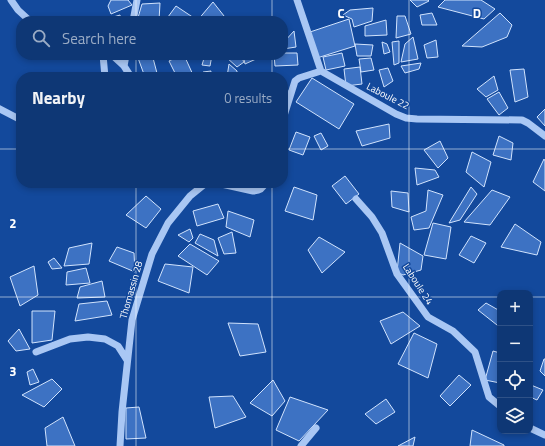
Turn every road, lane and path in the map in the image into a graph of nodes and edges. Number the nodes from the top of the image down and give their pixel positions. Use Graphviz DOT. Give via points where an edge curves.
graph roads {
  1 [pos="11,0"];
  2 [pos="137,0"];
  3 [pos="297,0"];
  4 [pos="25,16"];
  5 [pos="134,16"];
  6 [pos="103,60"];
  7 [pos="117,60"];
  8 [pos="125,60"];
  9 [pos="124,66"];
  10 [pos="321,71"];
  11 [pos="105,72"];
  12 [pos="128,72"];
  13 [pos="288,103"];
  14 [pos="0,109"];
  15 [pos="16,117"];
  16 [pos="545,136"];
  17 [pos="200,188"];
  18 [pos="239,188"];
  19 [pos="262,188"];
  20 [pos="356,199"];
  21 [pos="36,352"];
  22 [pos="128,360"];
  23 [pos="497,404"];
  24 [pos="316,428"];
  25 [pos="533,429"];
  26 [pos="545,435"];
  27 [pos="120,446"];
  28 [pos="301,446"];
  1 -- 4 [label="street"];
  2 -- 5 [label="street"];
  3 -- 10 [label="street"];
  6 -- 11 [label="street"];
  7 -- 9 [label="street"];
  8 -- 9 [label="street"];
  9 -- 12 [label="street"];
  10 -- 13 [label="street" via="295,81"];
  10 -- 16 [label="street, Laboule 22" via="406,118 522,120"];
  14 -- 15 [label="street"];
  17 -- 22 [label="street, Thomassin 28" via="168,223 152,254 132,320"];
  18 -- 19 [label="street" via="252,191"];
  20 -- 23 [label="street, Laboule 24" via="382,233 397,274 428,317 453,331 475,352 489,398"];
  21 -- 22 [label="street" via="70,339 88,336 105,338 118,346"];
  22 -- 27 [label="street, Thomassin 28"];
  24 -- 28 [label="street"];
  25 -- 26 [label="street"];
}
